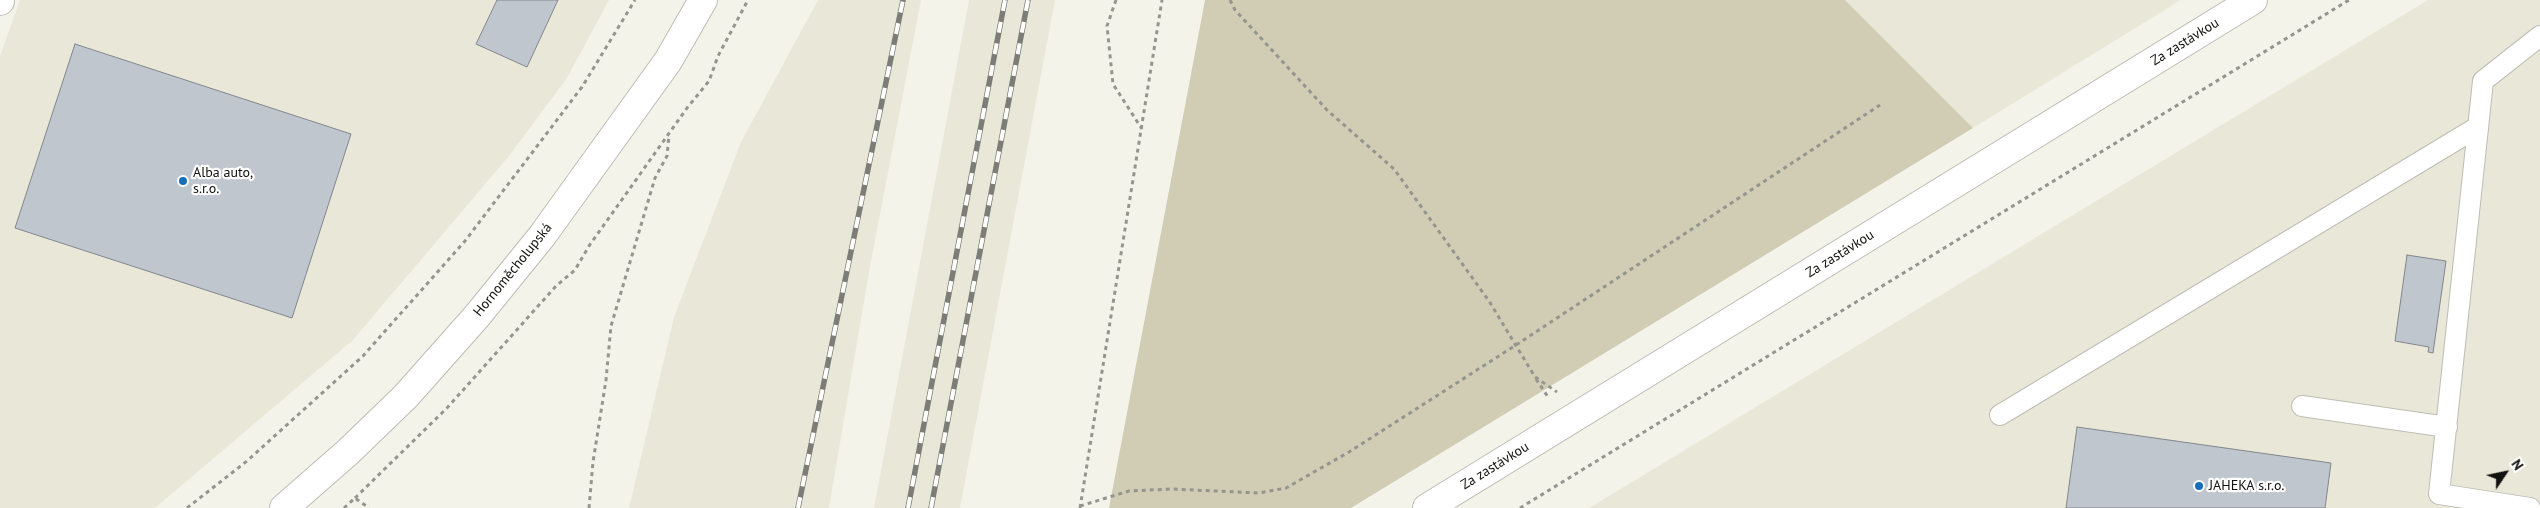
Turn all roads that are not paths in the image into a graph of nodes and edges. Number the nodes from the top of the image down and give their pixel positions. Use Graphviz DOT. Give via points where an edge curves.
graph roads {
  1 [pos="703,0"];
  2 [pos="2253,0"];
  3 [pos="2540,36"];
  4 [pos="2476,128"];
  5 [pos="2302,406"];
  6 [pos="2000,415"];
  7 [pos="2447,427"];
  8 [pos="284,508"];
  9 [pos="1427,508"];
  10 [pos="2530,508"];
  1 -- 8 [label="street, Hornoměcholupská" via="668,60 542,236 483,309 406,396"];
  2 -- 9 [label="street, Za zastávkou"];
  3 -- 4 [label="lane" via="2483,81"];
  4 -- 6 [label="lane"];
  4 -- 7 [label="lane"];
  5 -- 7 [label="lane"];
  7 -- 10 [label="lane" via="2439,494"];
}
